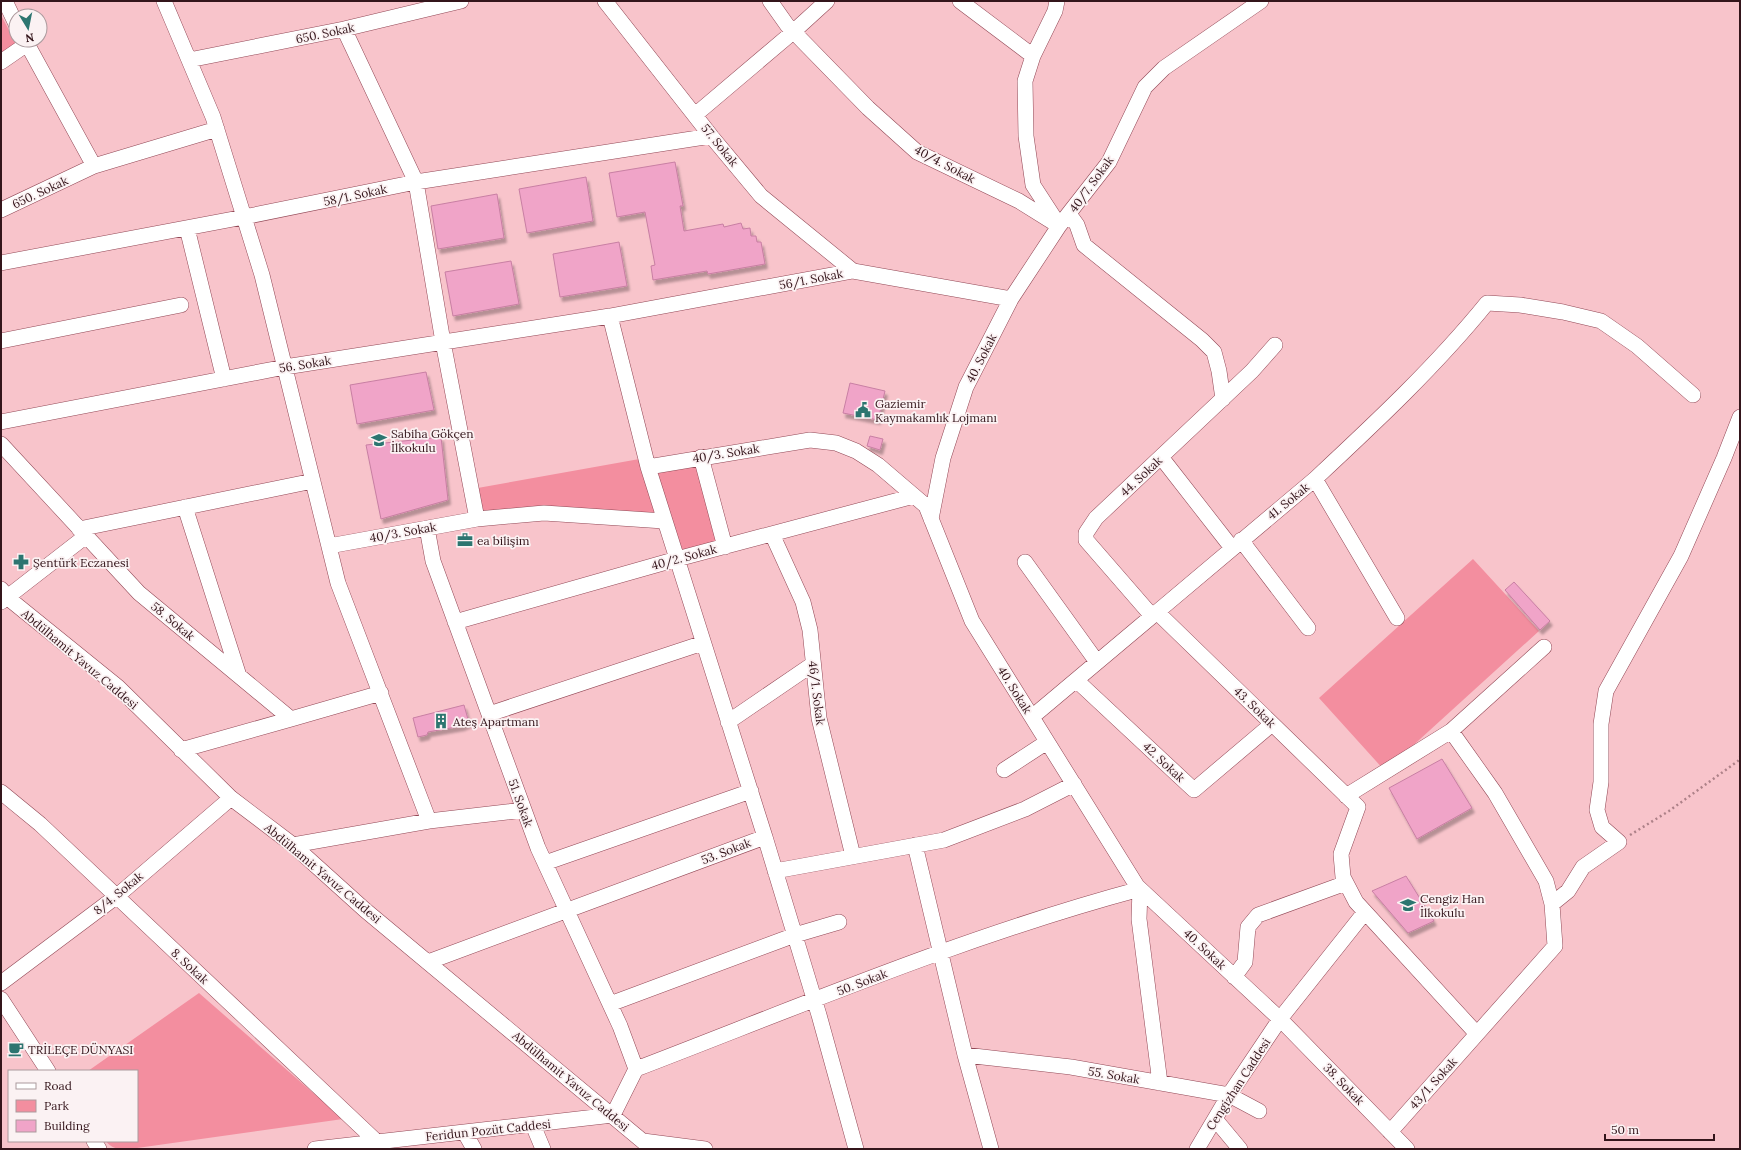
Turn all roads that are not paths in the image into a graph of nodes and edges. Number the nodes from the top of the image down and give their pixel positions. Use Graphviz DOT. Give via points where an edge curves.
graph roads {
  1 [pos="164,1"];
  2 [pos="460,1"];
  3 [pos="605,1"];
  4 [pos="770,1"];
  5 [pos="827,1"];
  6 [pos="960,1"];
  7 [pos="1057,1"];
  8 [pos="1261,1"];
  9 [pos="438,3"];
  10 [pos="344,29"];
  11 [pos="793,32"];
  12 [pos="18,48"];
  13 [pos="29,48"];
  14 [pos="1033,56"];
  15 [pos="189,60"];
  16 [pos="1,62"];
  17 [pos="695,115"];
  18 [pos="217,129"];
  19 [pos="711,136"];
  20 [pos="94,166"];
  21 [pos="416,182"];
  22 [pos="1,210"];
  23 [pos="1069,214"];
  24 [pos="244,217"];
  25 [pos="1059,226"];
  26 [pos="187,228"];
  27 [pos="1,264"];
  28 [pos="853,271"];
  29 [pos="1011,299"];
  30 [pos="181,305"];
  31 [pos="610,316"];
  32 [pos="1,341"];
  33 [pos="443,342"];
  34 [pos="1275,345"];
  35 [pos="285,367"];
  36 [pos="224,379"];
  37 [pos="1694,395"];
  38 [pos="1223,399"];
  39 [pos="1740,417"];
  40 [pos="1,422"];
  41 [pos="1,444"];
  42 [pos="701,457"];
  43 [pos="1161,457"];
  44 [pos="648,467"];
  45 [pos="1315,479"];
  46 [pos="313,481"];
  47 [pos="914,496"];
  48 [pos="185,507"];
  49 [pos="477,519"];
  50 [pos="931,519"];
  51 [pos="664,521"];
  52 [pos="427,528"];
  53 [pos="82,533"];
  54 [pos="772,534"];
  55 [pos="1236,544"];
  56 [pos="329,546"];
  57 [pos="725,547"];
  58 [pos="677,559"];
  59 [pos="1025,562"];
  60 [pos="3,596"];
  61 [pos="1155,614"];
  62 [pos="1397,618"];
  63 [pos="455,622"];
  64 [pos="1308,628"];
  65 [pos="703,643"];
  66 [pos="1544,647"];
  67 [pos="1097,662"];
  68 [pos="813,664"];
  69 [pos="239,676"];
  70 [pos="1076,680"];
  71 [pos="381,693"];
  72 [pos="489,714"];
  73 [pos="1032,717"];
  74 [pos="292,719"];
  75 [pos="728,722"];
  76 [pos="1272,724"];
  77 [pos="1451,731"];
  78 [pos="1047,742"];
  79 [pos="181,750"];
  80 [pos="1004,770"];
  81 [pos="1074,784"];
  82 [pos="751,791"];
  83 [pos="1,792"];
  84 [pos="1346,796"];
  85 [pos="231,798"];
  86 [pos="524,810"];
  87 [pos="430,820"];
  88 [pos="765,837"];
  89 [pos="293,845"];
  90 [pos="915,845"];
  91 [pos="853,856"];
  92 [pos="545,863"];
  93 [pos="775,871"];
  94 [pos="1346,882"];
  95 [pos="1140,889"];
  96 [pos="117,896"];
  97 [pos="1552,904"];
  98 [pos="567,912"];
  99 [pos="1365,912"];
  100 [pos="839,922"];
  101 [pos="795,935"];
  102 [pos="941,952"];
  103 [pos="428,962"];
  104 [pos="1234,976"];
  105 [pos="1,983"];
  106 [pos="1,999"];
  107 [pos="815,1001"];
  108 [pos="610,1004"];
  109 [pos="1280,1019"];
  110 [pos="1477,1034"];
  111 [pos="965,1055"];
  112 [pos="636,1069"];
  113 [pos="47,1070"];
  114 [pos="1160,1083"];
  115 [pos="1229,1095"];
  116 [pos="1259,1111"];
  117 [pos="613,1116"];
  118 [pos="1215,1119"];
  119 [pos="533,1125"];
  120 [pos="1390,1132"];
  121 [pos="465,1133"];
  122 [pos="377,1142"];
  123 [pos="401,1144"];
  124 [pos="648,1145"];
  125 [pos="315,1149"];
  126 [pos="474,1149"];
  127 [pos="543,1149"];
  128 [pos="706,1149"];
  129 [pos="856,1149"];
  130 [pos="991,1149"];
  131 [pos="1197,1149"];
  132 [pos="1240,1149"];
  133 [pos="1407,1149"];
  1 -- 15 [label="street"];
  2 -- 9 [label="street, 650. Sokak"];
  3 -- 17 [label="street, 57. Sokak"];
  4 -- 11 [label="street, 40/4. Sokak"];
  5 -- 11 [label="street"];
  6 -- 14 [label="street"];
  7 -- 14 [label="street" via="1055,11"];
  8 -- 23 [label="street, 40/7. Sokak" via="1164,68 1145,87 1109,162"];
  9 -- 10 [label="street, 650. Sokak"];
  10 -- 15 [label="street, 650. Sokak"];
  10 -- 21 [label="street"];
  11 -- 17 [label="street"];
  11 -- 25 [label="street, 40/4. Sokak" via="868,108 917,152 1019,202"];
  12 -- 16 [label="street"];
  13 -- 20 [label="street"];
  14 -- 25 [label="street, 40/7. Sokak" via="1025,81 1026,136 1033,185"];
  15 -- 18 [label="street"];
  17 -- 19 [label="street, 57. Sokak"];
  18 -- 20 [label="street, 650. Sokak"];
  18 -- 24 [label="street"];
  19 -- 21 [label="street, 58/1. Sokak"];
  19 -- 28 [label="street, 57. Sokak" via="761,196"];
  20 -- 22 [label="street, 650. Sokak"];
  21 -- 24 [label="street, 58/1. Sokak"];
  21 -- 33 [label="street"];
  23 -- 25 [label="street, 40/7. Sokak"];
  23 -- 38 [label="street" via="1077,225 1084,245 1214,352"];
  24 -- 26 [label="street, 58/1. Sokak"];
  24 -- 35 [label="street" via="262,275"];
  25 -- 29 [label="street"];
  26 -- 27 [label="street, 58/1. Sokak"];
  26 -- 36 [label="street"];
  28 -- 29 [label="street, 56/1. Sokak"];
  28 -- 31 [label="street, 56/1. Sokak"];
  29 -- 50 [label="street, 40. Sokak" via="966,387 944,458"];
  30 -- 32 [label="street"];
  31 -- 33 [label="street, 56. Sokak"];
  31 -- 44 [label="street"];
  33 -- 35 [label="street, 56. Sokak"];
  33 -- 49 [label="street"];
  34 -- 38 [label="street, 44. Sokak" via="1252,372"];
  35 -- 36 [label="street, 56. Sokak"];
  35 -- 46 [label="street"];
  36 -- 40 [label="street, 56. Sokak"];
  37 -- 45 [label="street" via="1637,346 1601,321 1520,305 1488,304 1459,338 1382,416"];
  38 -- 43 [label="street, 44. Sokak"];
  39 -- 97 [label="street" via="1681,556 1606,691 1601,724 1601,782 1597,810 1602,826 1619,842 1583,867 1568,891"];
  41 -- 53 [label="street, 58. Sokak"];
  42 -- 44 [label="street, 40/3. Sokak"];
  42 -- 47 [label="street, 40/3. Sokak" via="824,440 845,446 867,458"];
  42 -- 57 [label="street"];
  43 -- 55 [label="street"];
  43 -- 61 [label="street, 44. Sokak" via="1096,518 1086,533 1086,540"];
  44 -- 51 [label="street"];
  45 -- 55 [label="street, 41. Sokak"];
  45 -- 62 [label="street, 41. Sokak"];
  46 -- 48 [label="street"];
  46 -- 56 [label="street"];
  47 -- 50 [label="street, 40/3. Sokak" via="926,506"];
  47 -- 54 [label="street, 40/2. Sokak"];
  48 -- 53 [label="street"];
  48 -- 69 [label="street"];
  49 -- 51 [label="street, 40/3. Sokak" via="544,513"];
  49 -- 52 [label="street, 40/3. Sokak"];
  50 -- 73 [label="street, 40. Sokak" via="972,621"];
  51 -- 58 [label="street"];
  52 -- 56 [label="street, 40/3. Sokak"];
  52 -- 63 [label="street, 51. Sokak" via="433,561"];
  53 -- 60 [label="street"];
  53 -- 69 [label="street, 58. Sokak" via="139,593"];
  54 -- 57 [label="street, 40/2. Sokak"];
  54 -- 68 [label="street, 46/1. Sokak" via="803,602 810,630"];
  55 -- 61 [label="street, 41. Sokak"];
  55 -- 64 [label="street"];
  56 -- 71 [label="street" via="338,583"];
  57 -- 58 [label="street, 40/2. Sokak"];
  58 -- 63 [label="street, 40/2. Sokak"];
  58 -- 65 [label="street"];
  59 -- 67 [label="street"];
  60 -- 79 [label="street, Abdülhamit Yavuz Caddesi" via="118,687"];
  61 -- 67 [label="street, 41. Sokak"];
  61 -- 76 [label="street, 43. Sokak"];
  63 -- 72 [label="street, 51. Sokak"];
  65 -- 72 [label="street"];
  65 -- 75 [label="street"];
  66 -- 77 [label="street"];
  67 -- 70 [label="street, 41. Sokak"];
  68 -- 75 [label="street"];
  68 -- 91 [label="street, 46/1. Sokak" via="818,718"];
  69 -- 74 [label="street, 58. Sokak"];
  70 -- 73 [label="street, 41. Sokak"];
  70 -- 76 [label="street, 42. Sokak" via="1194,790"];
  71 -- 74 [label="street"];
  71 -- 87 [label="street"];
  72 -- 86 [label="street, 51. Sokak"];
  73 -- 78 [label="street, 40. Sokak"];
  74 -- 79 [label="street"];
  75 -- 82 [label="street"];
  76 -- 84 [label="street, 43. Sokak"];
  77 -- 84 [label="street"];
  77 -- 97 [label="street, 43/1. Sokak" via="1521,835 1546,881"];
  78 -- 80 [label="street"];
  78 -- 81 [label="street, 40. Sokak"];
  79 -- 85 [label="street, Abdülhamit Yavuz Caddesi"];
  81 -- 90 [label="street" via="1025,809 944,840"];
  81 -- 95 [label="street, 40. Sokak"];
  82 -- 88 [label="street"];
  82 -- 92 [label="street"];
  83 -- 96 [label="street, 8. Sokak" via="40,824"];
  84 -- 94 [label="street, 43. Sokak" via="1358,807 1341,854 1343,877"];
  85 -- 89 [label="street, Abdülhamit Yavuz Caddesi"];
  85 -- 96 [label="street, 8/4. Sokak"];
  86 -- 87 [label="street"];
  86 -- 92 [label="street, 51. Sokak"];
  87 -- 89 [label="street"];
  88 -- 93 [label="street, 53. Sokak"];
  88 -- 98 [label="street, 53. Sokak"];
  89 -- 103 [label="street, Abdülhamit Yavuz Caddesi"];
  90 -- 91 [label="street"];
  90 -- 102 [label="street"];
  91 -- 93 [label="street"];
  92 -- 98 [label="street, 51. Sokak"];
  93 -- 101 [label="street, 53. Sokak"];
  94 -- 99 [label="street" via="1356,902"];
  94 -- 104 [label="street" via="1258,916 1248,927 1245,962"];
  95 -- 102 [label="street, 50. Sokak" via="1098,900"];
  95 -- 104 [label="street, 40. Sokak"];
  95 -- 114 [label="street" via="1139,919"];
  96 -- 105 [label="street, 8/4. Sokak"];
  96 -- 122 [label="street, 8. Sokak"];
  97 -- 110 [label="street, 43/1. Sokak" via="1555,946"];
  98 -- 103 [label="street, 53. Sokak"];
  98 -- 108 [label="street, 51. Sokak"];
  99 -- 109 [label="street, Cengizhan Caddesi"];
  99 -- 110 [label="street"];
  100 -- 101 [label="street"];
  101 -- 107 [label="street, 53. Sokak"];
  101 -- 108 [label="street"];
  102 -- 107 [label="street, 50. Sokak"];
  102 -- 111 [label="street"];
  103 -- 117 [label="street, Abdülhamit Yavuz Caddesi"];
  104 -- 109 [label="street, 40. Sokak"];
  106 -- 113 [label="street"];
  107 -- 112 [label="street, 50. Sokak"];
  107 -- 129 [label="street, 53. Sokak"];
  108 -- 112 [label="street, 51. Sokak"];
  109 -- 115 [label="street, Cengizhan Caddesi"];
  109 -- 120 [label="street, 38. Sokak"];
  110 -- 120 [label="street, 43/1. Sokak"];
  111 -- 114 [label="street, 55. Sokak" via="1071,1067"];
  111 -- 130 [label="street"];
  112 -- 117 [label="street"];
  114 -- 115 [label="street, 55. Sokak"];
  115 -- 116 [label="street, 55. Sokak"];
  115 -- 118 [label="street, Cengizhan Caddesi"];
  117 -- 119 [label="street, Feridun Pozüt Caddesi"];
  117 -- 124 [label="street, Abdülhamit Yavuz Caddesi"];
  118 -- 131 [label="street, Cengizhan Caddesi"];
  118 -- 132 [label="street"];
  119 -- 121 [label="street, Feridun Pozüt Caddesi"];
  119 -- 127 [label="street"];
  120 -- 133 [label="street, 38. Sokak"];
  121 -- 123 [label="street, Feridun Pozüt Caddesi"];
  121 -- 126 [label="street"];
  122 -- 123 [label="street, Feridun Pozüt Caddesi"];
  122 -- 125 [label="street, Feridun Pozüt Caddesi"];
  124 -- 128 [label="street"];
}
